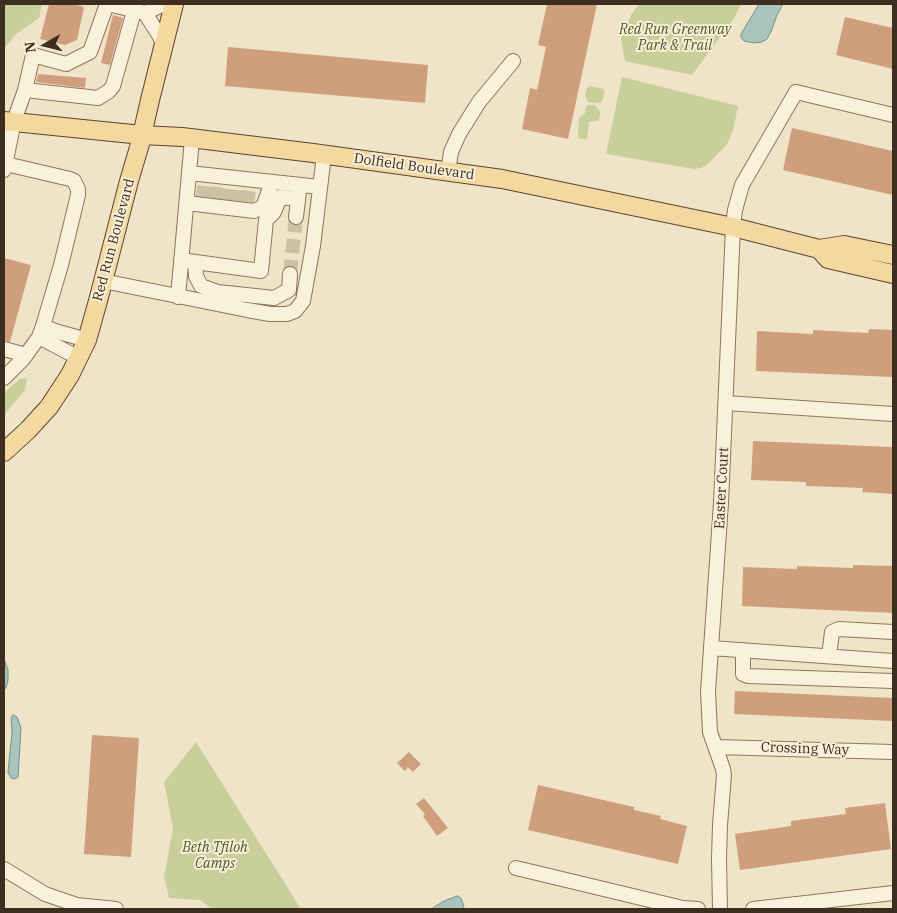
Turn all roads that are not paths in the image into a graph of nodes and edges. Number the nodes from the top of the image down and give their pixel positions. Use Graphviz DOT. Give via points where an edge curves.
graph roads {
  1 [pos="108,4"];
  2 [pos="164,4"];
  3 [pos="174,4"];
  4 [pos="138,9"];
  5 [pos="163,44"];
  6 [pos="512,61"];
  7 [pos="25,90"];
  8 [pos="893,114"];
  9 [pos="9,121"];
  10 [pos="142,135"];
  11 [pos="192,138"];
  12 [pos="324,155"];
  13 [pos="5,167"];
  14 [pos="448,172"];
  15 [pos="189,173"];
  16 [pos="272,182"];
  17 [pos="320,187"];
  18 [pos="299,192"];
  19 [pos="226,193"];
  20 [pos="187,203"];
  21 [pos="296,217"];
  22 [pos="733,227"];
  23 [pos="819,249"];
  24 [pos="893,255"];
  25 [pos="188,261"];
  26 [pos="290,274"];
  27 [pos="893,274"];
  28 [pos="103,281"];
  29 [pos="288,290"];
  30 [pos="178,296"];
  31 [pos="303,301"];
  32 [pos="41,331"];
  33 [pos="86,340"];
  34 [pos="4,349"];
  35 [pos="26,355"];
  36 [pos="79,358"];
  37 [pos="4,378"];
  38 [pos="726,403"];
  39 [pos="893,414"];
  40 [pos="4,452"];
  41 [pos="893,632"];
  42 [pos="711,648"];
  43 [pos="743,650"];
  44 [pos="829,656"];
  45 [pos="893,661"];
  46 [pos="893,682"];
  47 [pos="716,746"];
  48 [pos="893,752"];
  49 [pos="516,868"];
  50 [pos="4,869"];
  51 [pos="893,894"];
  52 [pos="116,909"];
  53 [pos="698,909"];
  54 [pos="720,909"];
  55 [pos="753,909"];
  1 -- 4 [label="street"];
  1 -- 7 [label="street" via="90,52 66,64 33,55"];
  2 -- 4 [label="street"];
  3 -- 5 [label="main road, Red Run Boulevard"];
  4 -- 5 [label="street"];
  4 -- 7 [label="street" via="114,86 109,91 98,98"];
  5 -- 10 [label="main road, Red Run Boulevard"];
  6 -- 14 [label="street" via="458,134"];
  7 -- 9 [label="street"];
  8 -- 22 [label="street, Easter Court" via="796,92 742,185"];
  9 -- 10 [label="main road, Dolfield Boulevard"];
  9 -- 13 [label="street"];
  10 -- 11 [label="main road, Dolfield Boulevard"];
  10 -- 28 [label="main road, Red Run Boulevard"];
  11 -- 12 [label="main road, Dolfield Boulevard"];
  11 -- 15 [label="street"];
  12 -- 14 [label="main road, Dolfield Boulevard"];
  12 -- 17 [label="street"];
  13 -- 32 [label="street" via="70,179 78,189"];
  14 -- 22 [label="main road, Dolfield Boulevard" via="502,179"];
  15 -- 19 [label="street"];
  15 -- 20 [label="street"];
  16 -- 18 [label="street"];
  16 -- 19 [label="street"];
  16 -- 19 [label="street" via="263,207 254,210"];
  17 -- 18 [label="street"];
  17 -- 31 [label="street"];
  18 -- 21 [label="street"];
  18 -- 25 [label="street" via="280,197 274,212 266,220 260,271"];
  19 -- 20 [label="street"];
  20 -- 25 [label="street"];
  22 -- 23 [label="main road, Dolfield Boulevard"];
  22 -- 38 [label="street, Easter Court"];
  23 -- 24 [label="main road, Dolfield Boulevard" via="844,246"];
  23 -- 27 [label="main road, Dolfield Boulevard" via="828,259"];
  25 -- 29 [label="street" via="201,286 218,292 274,298"];
  25 -- 30 [label="street"];
  26 -- 29 [label="street"];
  28 -- 30 [label="street"];
  28 -- 33 [label="main road, Red Run Boulevard"];
  29 -- 31 [label="street"];
  30 -- 31 [label="street" via="270,314 296,311"];
  32 -- 33 [label="street" via="55,331"];
  32 -- 35 [label="street"];
  32 -- 36 [label="street"];
  33 -- 36 [label="main road, Red Run Boulevard"];
  34 -- 35 [label="street"];
  35 -- 37 [label="street"];
  36 -- 40 [label="main road, Red Run Boulevard" via="49,407"];
  38 -- 39 [label="street"];
  38 -- 42 [label="street, Easter Court"];
  41 -- 44 [label="street" via="839,629 832,632"];
  42 -- 43 [label="street"];
  42 -- 47 [label="street, Easter Court" via="709,722"];
  43 -- 44 [label="street"];
  43 -- 46 [label="street" via="743,674 748,676"];
  44 -- 45 [label="street"];
  47 -- 48 [label="street, Crossing Way"];
  47 -- 54 [label="street, Easter Court" via="724,775 720,825"];
  49 -- 53 [label="street"];
  50 -- 52 [label="street" via="45,894 77,904"];
  51 -- 55 [label="street"];
}
